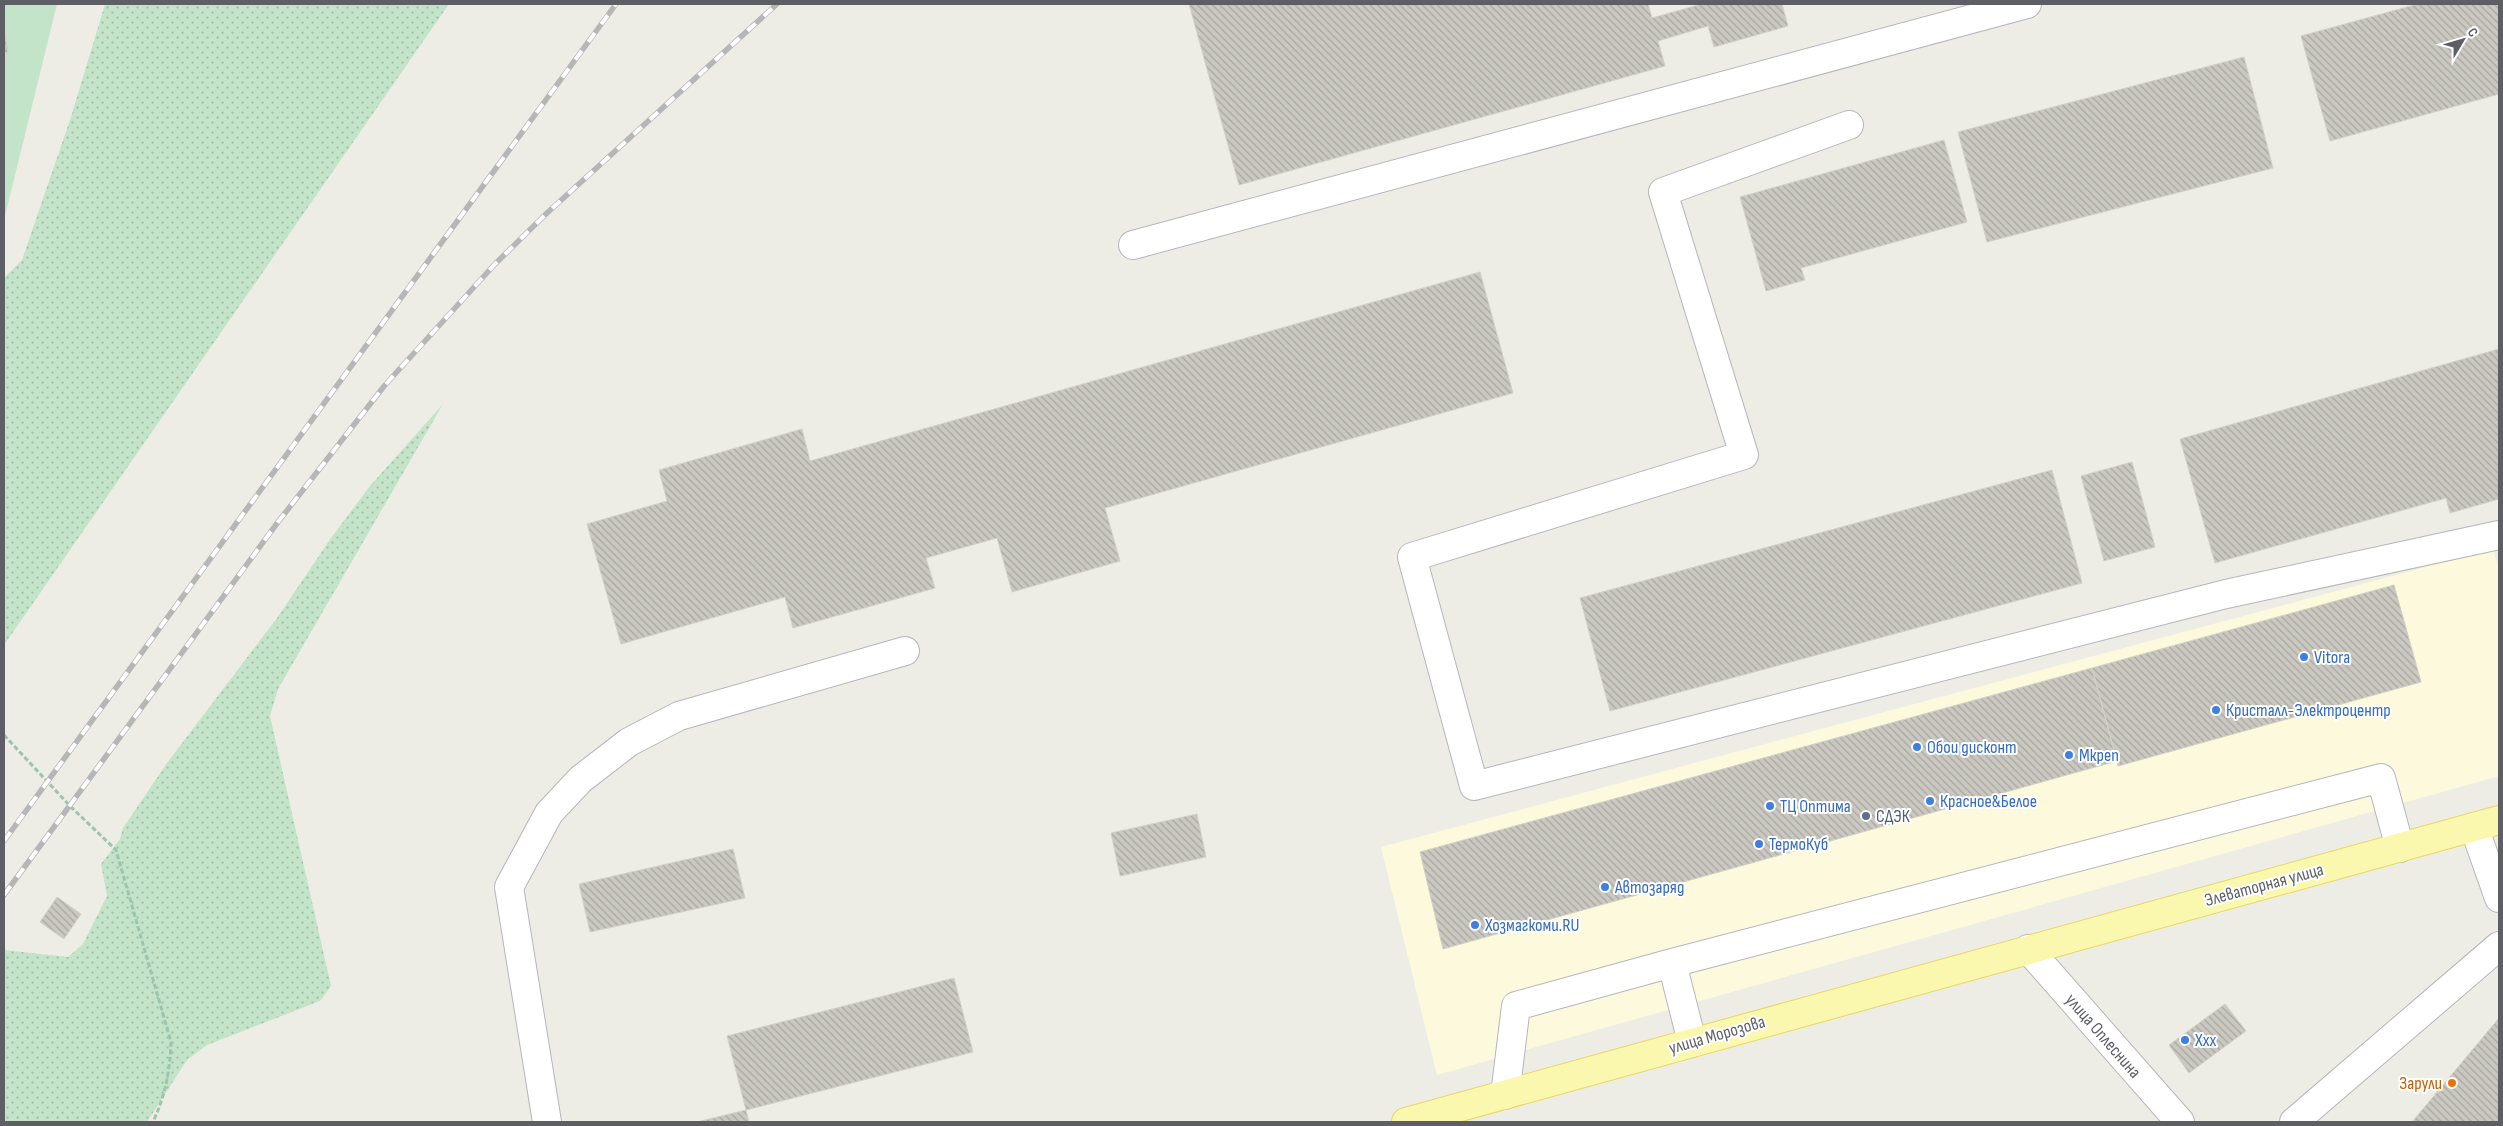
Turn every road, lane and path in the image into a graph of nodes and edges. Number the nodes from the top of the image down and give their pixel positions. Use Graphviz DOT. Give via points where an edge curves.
graph roads {
  1 [pos="2027,4"];
  2 [pos="1849,125"];
  3 [pos="1133,245"];
  4 [pos="2499,535"];
  5 [pos="905,651"];
  6 [pos="4,735"];
  7 [pos="2499,820"];
  8 [pos="2474,827"];
  9 [pos="2400,848"];
  10 [pos="2499,898"];
  11 [pos="2499,946"];
  12 [pos="2028,948"];
  13 [pos="1672,963"];
  14 [pos="1692,1042"];
  15 [pos="1505,1095"];
  16 [pos="154,1122"];
  17 [pos="547,1122"];
  18 [pos="1406,1122"];
  19 [pos="2180,1122"];
  20 [pos="2294,1122"];
  1 -- 3 [label="street"];
  2 -- 4 [label="street" via="1663,192 1744,455 1412,556 1474,786 2226,594"];
  5 -- 17 [label="street" via="679,716 629,742 581,780 549,813 509,886"];
  6 -- 16 [label="path" via="116,850 170,1042 170,1068"];
  7 -- 8 [label="main road, Элеваторная улица"];
  8 -- 9 [label="main road, Элеваторная улица"];
  8 -- 10 [label="street"];
  9 -- 12 [label="main road, Элеваторная улица"];
  9 -- 13 [label="street" via="2381,778"];
  11 -- 20 [label="street"];
  12 -- 14 [label="main road, улица Морозова"];
  12 -- 19 [label="street, улица Оплеснина"];
  13 -- 14 [label="street"];
  13 -- 15 [label="street" via="1516,1006"];
  14 -- 15 [label="main road, улица Морозова"];
  15 -- 18 [label="main road, улица Морозова"];
}
